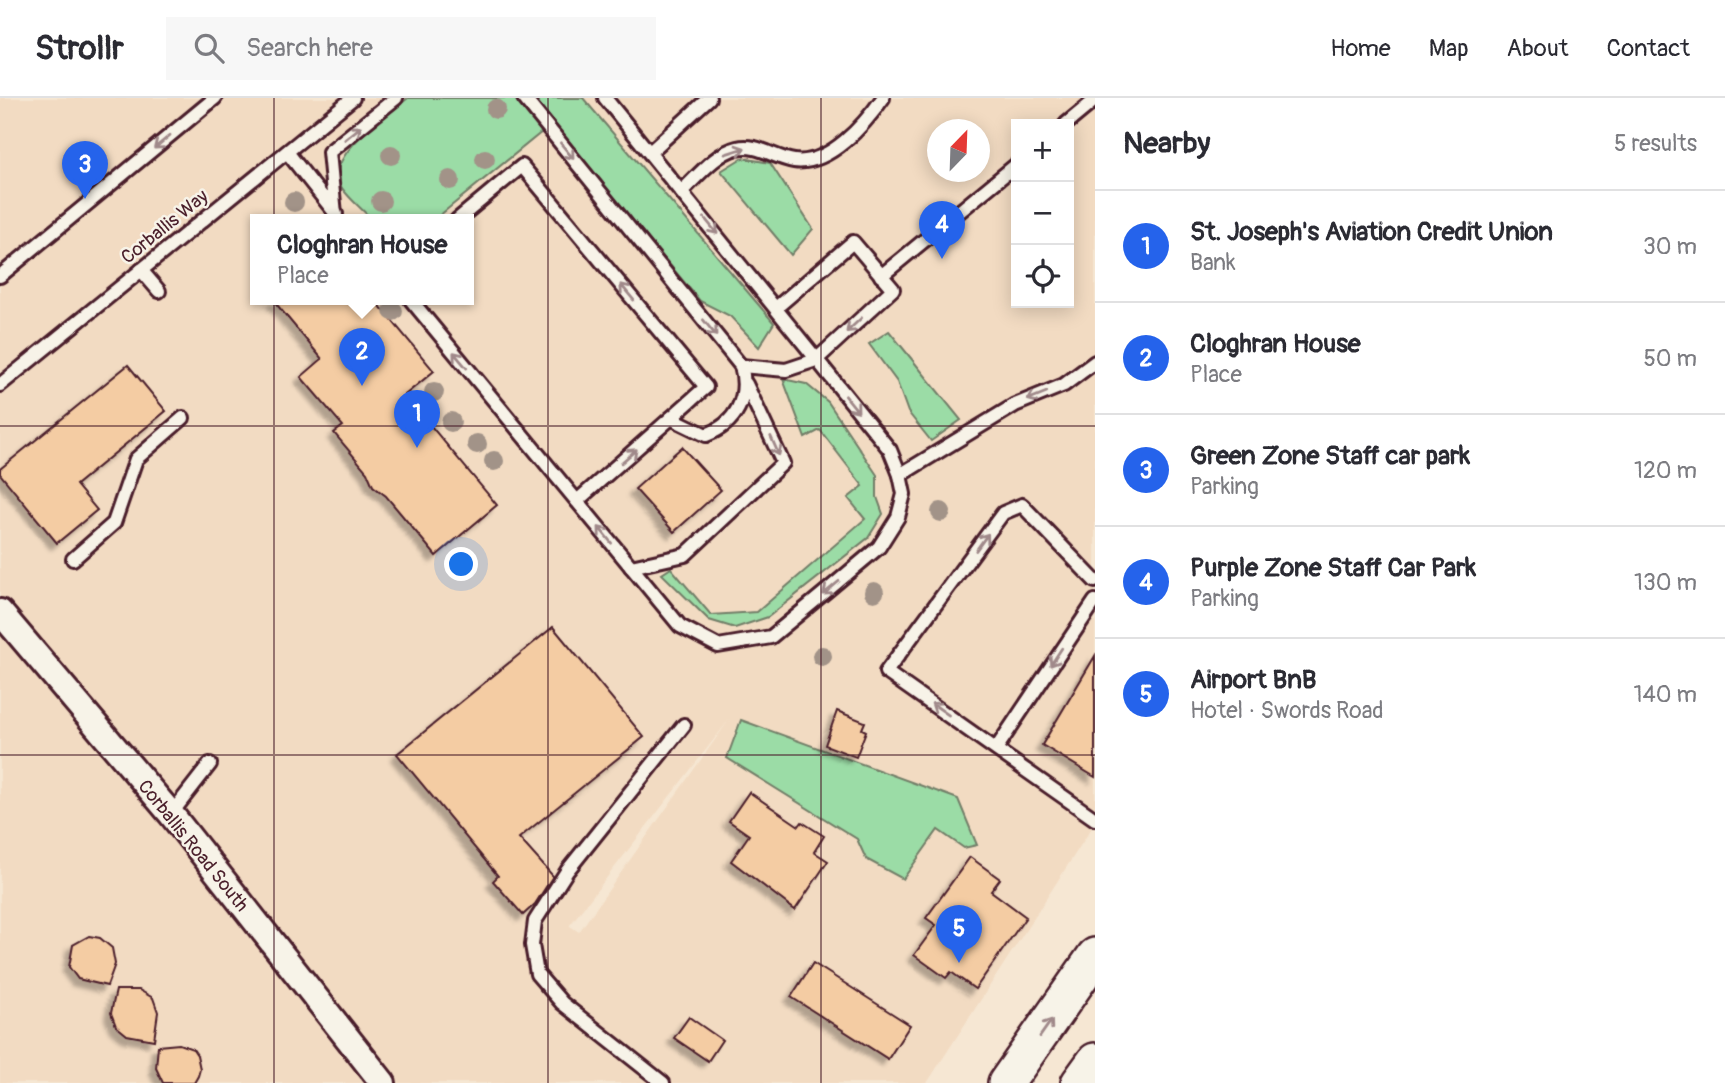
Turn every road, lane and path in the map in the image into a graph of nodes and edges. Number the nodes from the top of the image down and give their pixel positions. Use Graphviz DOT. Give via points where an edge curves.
graph roads {
  1 [pos="215,98"];
  2 [pos="353,98"];
  3 [pos="396,98"];
  4 [pos="524,98"];
  5 [pos="605,98"];
  6 [pos="709,98"];
  7 [pos="883,98"];
  8 [pos="1095,100"];
  9 [pos="1072,119"];
  10 [pos="287,152"];
  11 [pos="650,152"];
  12 [pos="1011,169"];
  13 [pos="682,191"];
  14 [pos="336,214"];
  15 [pos="338,214"];
  16 [pos="464,214"];
  17 [pos="141,270"];
  18 [pos="0,276"];
  19 [pos="881,276"];
  20 [pos="159,291"];
  21 [pos="415,305"];
  22 [pos="777,307"];
  23 [pos="816,360"];
  24 [pos="1095,362"];
  25 [pos="741,366"];
  26 [pos="746,384"];
  27 [pos="0,385"];
  28 [pos="183,418"];
  29 [pos="671,418"];
  30 [pos="900,475"];
  31 [pos="577,501"];
  32 [pos="73,559"];
  33 [pos="631,566"];
  34 [pos="1095,581"];
  35 [pos="1095,601"];
  36 [pos="0,612"];
  37 [pos="684,724"];
  38 [pos="996,749"];
  39 [pos="210,764"];
  40 [pos="171,814"];
  41 [pos="1095,819"];
  42 [pos="1095,956"];
  43 [pos="1095,1061"];
  44 [pos="383,1083"];
  45 [pos="663,1083"];
  46 [pos="1006,1083"];
  47 [pos="1079,1083"];
  1 -- 18 [label="lane, one-way"];
  2 -- 10 [label="lane, Corballis Way"];
  15 -- 3 [label="lane, one-way" via="330,152"];
  4 -- 25 [label="lane, one-way"];
  5 -- 11 [label="lane"];
  6 -- 11 [label="lane"];
  13 -- 7 [label="lane, one-way" via="719,157 736,148 754,147 794,161 813,161 832,150"];
  8 -- 9 [label="lane"];
  10 -- 14 [label="lane"];
  10 -- 17 [label="lane, Corballis Way"];
  11 -- 13 [label="lane"];
  12 -- 19 [label="lane"];
  13 -- 22 [label="lane, one-way"];
  29 -- 16 [label="lane, one-way" via="706,387 522,166"];
  17 -- 20 [label="lane"];
  17 -- 27 [label="lane, Corballis Way"];
  19 -- 22 [label="lane" via="853,242"];
  19 -- 23 [label="lane, one-way" via="892,289"];
  31 -- 21 [label="lane, one-way"];
  22 -- 23 [label="lane"];
  23 -- 25 [label="lane" via="786,370"];
  23 -- 30 [label="lane, one-way" via="890,450"];
  24 -- 30 [label="lane, one-way" via="1064,385 1015,405"];
  25 -- 26 [label="lane"];
  26 -- 29 [label="lane" via="739,409 721,430 706,435"];
  26 -- 33 [label="lane, one-way" via="783,463 685,555"];
  28 -- 32 [label="lane" via="136,459 114,523"];
  31 -- 29 [label="lane, one-way"];
  30 -- 33 [label="lane, one-way" via="904,494 898,517 879,547 771,637 718,646 680,626"];
  33 -- 31 [label="lane, one-way"];
  38 -- 34 [label="lane, one-way" via="886,672 1003,513 1022,505"];
  35 -- 38 [label="lane, one-way"];
  36 -- 40 [label="street, Corballis Road South"];
  37 -- 45 [label="lane" via="567,871 535,922 532,945 537,974 562,1003"];
  38 -- 41 [label="lane"];
  39 -- 40 [label="lane"];
  40 -- 44 [label="street, Corballis Road South"];
  46 -- 42 [label="main road, one-way"];
  43 -- 47 [label="main road"];
}
